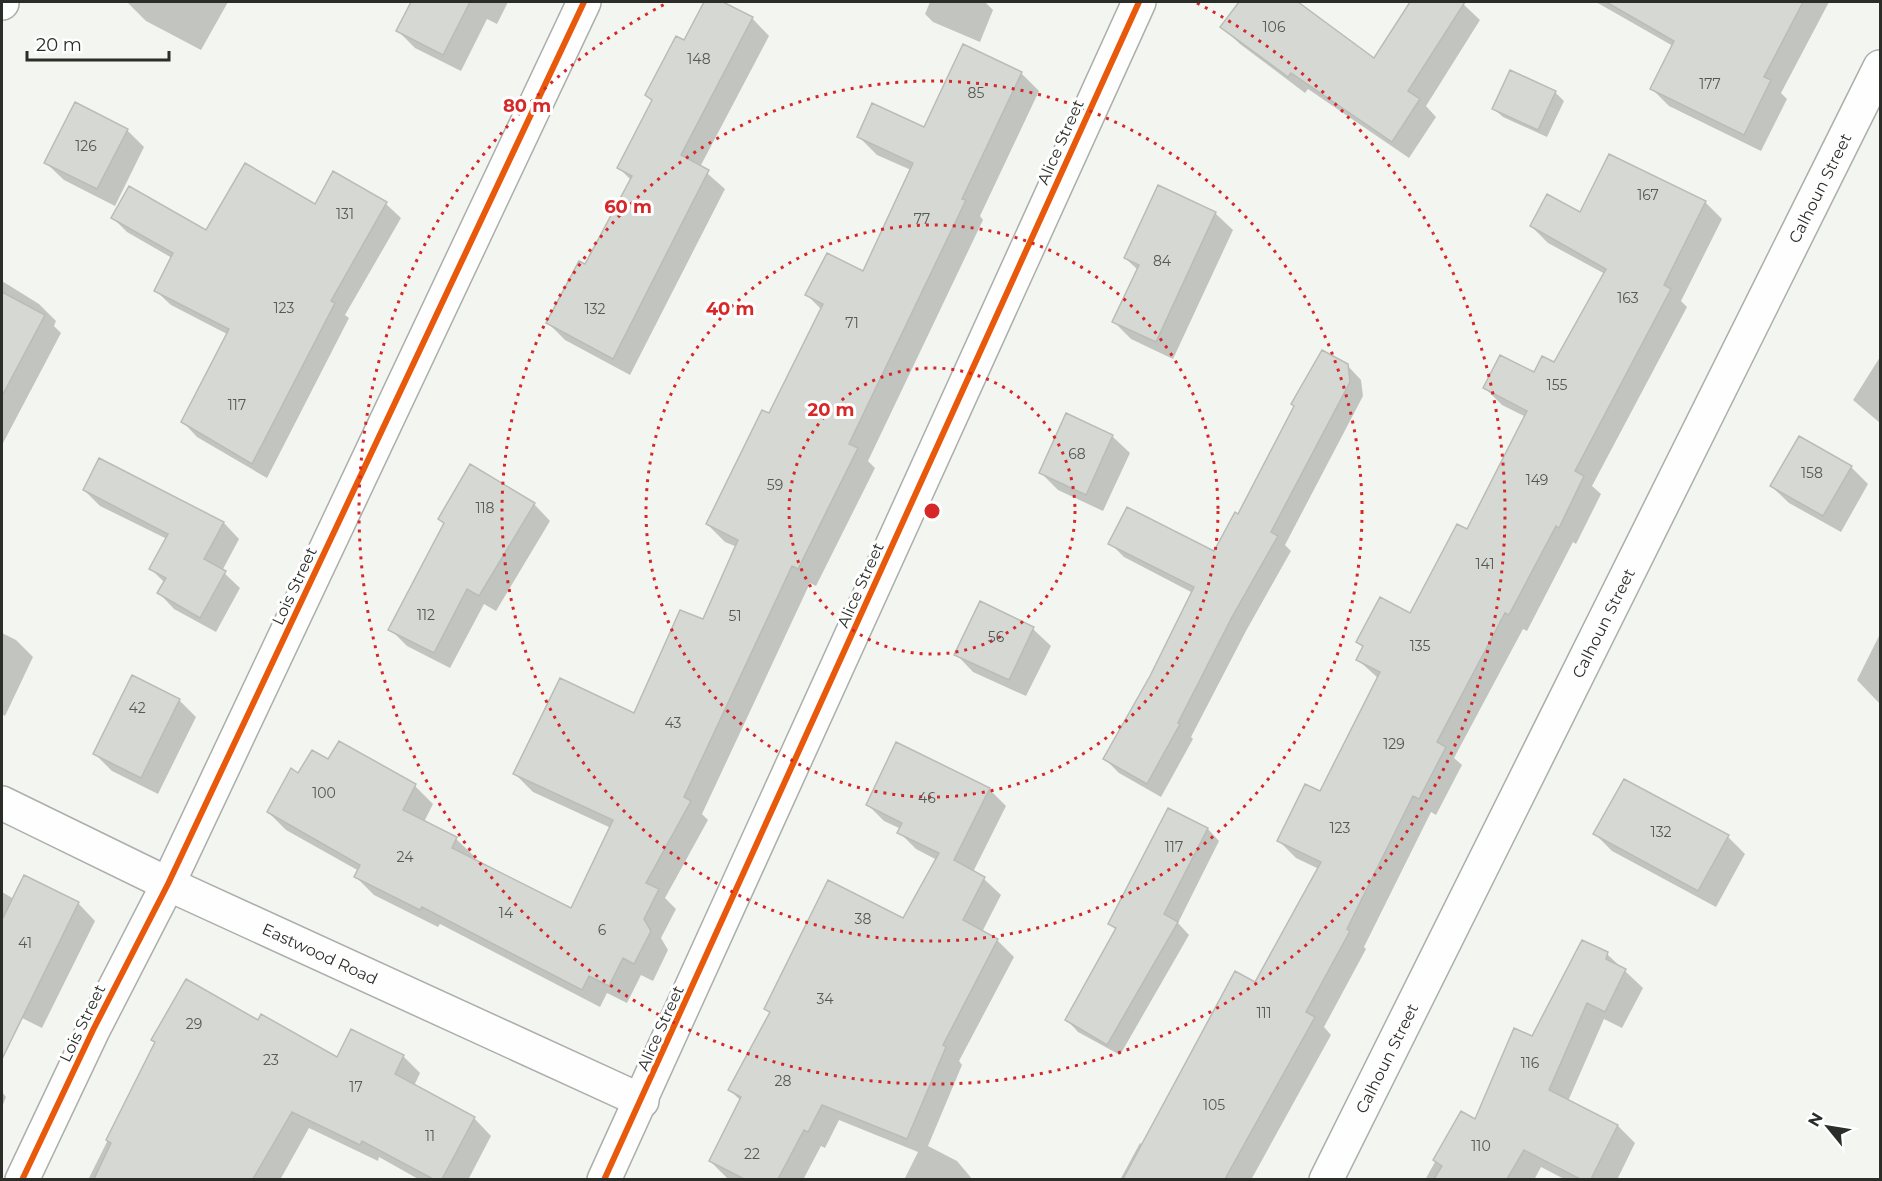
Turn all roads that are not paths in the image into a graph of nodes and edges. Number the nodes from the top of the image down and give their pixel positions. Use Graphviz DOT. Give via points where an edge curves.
graph roads {
  1 [pos="585,2"];
  2 [pos="1139,2"];
  3 [pos="1881,67"];
  4 [pos="2,803"];
  5 [pos="168,884"];
  6 [pos="642,1101"];
  7 [pos="22,1179"];
  8 [pos="604,1179"];
  9 [pos="1326,1179"];
  1 -- 5 [label="street, Lois Street"];
  2 -- 6 [label="street, Alice Street"];
  3 -- 9 [label="street, Calhoun Street"];
  4 -- 5 [label="street, Eastwood Road"];
  5 -- 6 [label="street, Eastwood Road"];
  5 -- 7 [label="street, Lois Street"];
  6 -- 8 [label="street, Alice Street"];
}
